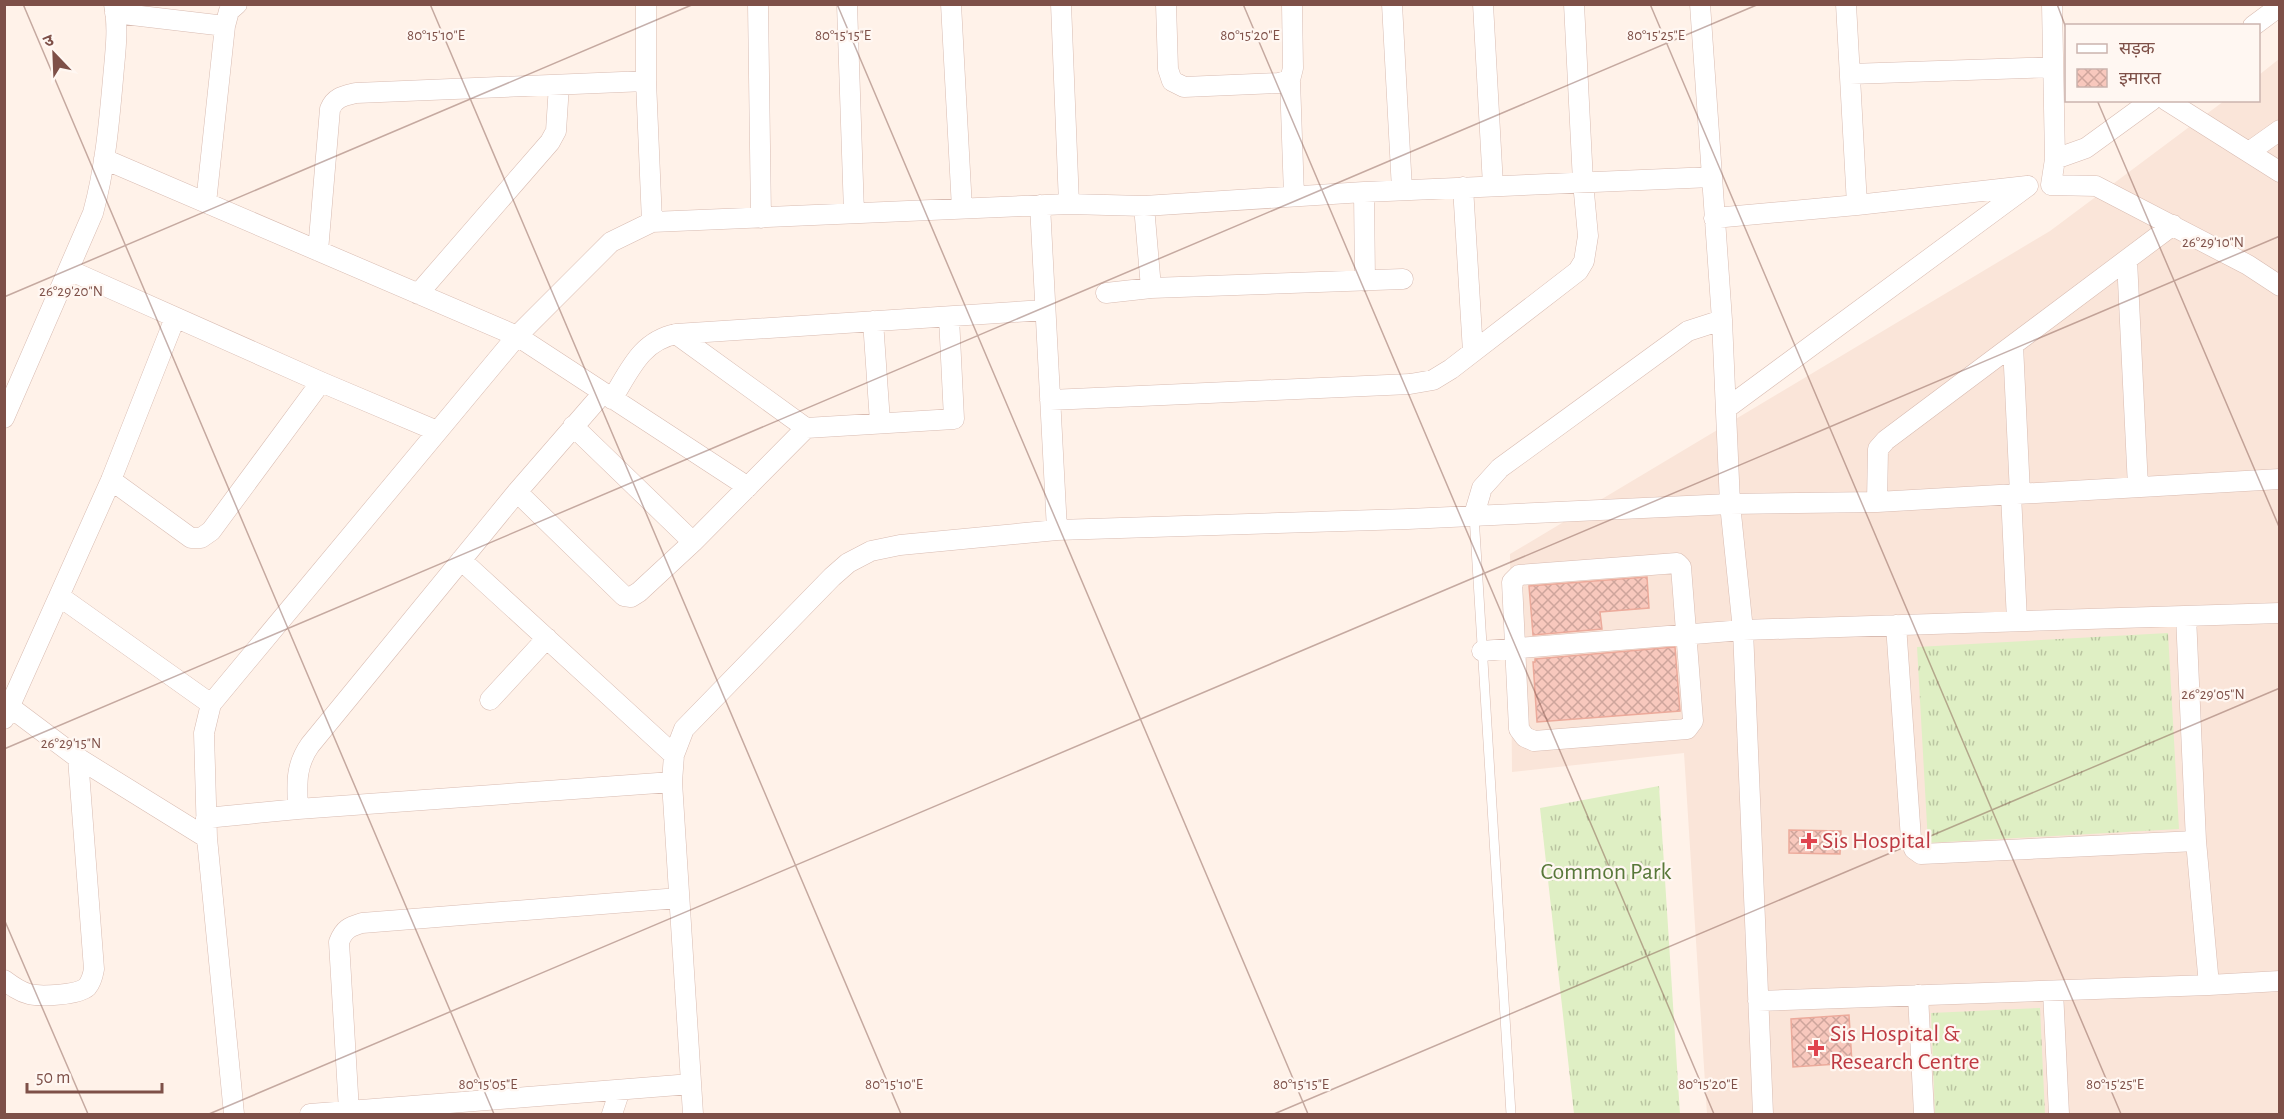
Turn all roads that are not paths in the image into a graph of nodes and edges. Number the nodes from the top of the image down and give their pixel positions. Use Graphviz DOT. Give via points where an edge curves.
graph roads {
  1 [pos="237,4"];
  2 [pos="646,4"];
  3 [pos="758,4"];
  4 [pos="847,4"];
  5 [pos="951,4"];
  6 [pos="1061,4"];
  7 [pos="1166,4"];
  8 [pos="1292,4"];
  9 [pos="1392,4"];
  10 [pos="1483,4"];
  11 [pos="1574,4"];
  12 [pos="1700,4"];
  13 [pos="1846,4"];
  14 [pos="2052,4"];
  15 [pos="2280,6"];
  16 [pos="114,9"];
  17 [pos="2256,24"];
  18 [pos="225,26"];
  19 [pos="2053,66"];
  20 [pos="1850,74"];
  21 [pos="1290,80"];
  22 [pos="646,81"];
  23 [pos="559,85"];
  24 [pos="2149,102"];
  25 [pos="2169,102"];
  26 [pos="2280,130"];
  27 [pos="2249,152"];
  28 [pos="104,159"];
  29 [pos="2055,159"];
  30 [pos="2280,172"];
  31 [pos="1712,177"];
  32 [pos="1583,182"];
  33 [pos="2051,185"];
  34 [pos="1493,186"];
  35 [pos="2028,186"];
  36 [pos="1463,188"];
  37 [pos="1402,190"];
  38 [pos="1364,192"];
  39 [pos="1294,196"];
  40 [pos="206,203"];
  41 [pos="1069,204"];
  42 [pos="1040,205"];
  43 [pos="1857,205"];
  44 [pos="1144,206"];
  45 [pos="962,209"];
  46 [pos="854,213"];
  47 [pos="761,218"];
  48 [pos="1714,218"];
  49 [pos="652,222"];
  50 [pos="2173,225"];
  51 [pos="318,251"];
  52 [pos="2127,260"];
  53 [pos="69,270"];
  54 [pos="1403,279"];
  55 [pos="1365,281"];
  56 [pos="2280,286"];
  57 [pos="1152,288"];
  58 [pos="1106,293"];
  59 [pos="418,294"];
  60 [pos="1045,310"];
  61 [pos="949,317"];
  62 [pos="176,318"];
  63 [pos="1722,320"];
  64 [pos="873,321"];
  65 [pos="676,334"];
  66 [pos="517,336"];
  67 [pos="2013,345"];
  68 [pos="1473,352"];
  69 [pos="321,382"];
  70 [pos="608,396"];
  71 [pos="1050,400"];
  72 [pos="1727,408"];
  73 [pos="4,417"];
  74 [pos="880,422"];
  75 [pos="573,426"];
  76 [pos="806,428"];
  77 [pos="437,431"];
  78 [pos="2280,479"];
  79 [pos="111,480"];
  80 [pos="748,487"];
  81 [pos="2138,487"];
  82 [pos="518,492"];
  83 [pos="2016,494"];
  84 [pos="1877,502"];
  85 [pos="1730,504"];
  86 [pos="1474,515"];
  87 [pos="1057,530"];
  88 [pos="693,542"];
  89 [pos="461,560"];
  90 [pos="59,596"];
  91 [pos="2280,613"];
  92 [pos="2186,616"];
  93 [pos="2017,621"];
  94 [pos="1896,625"];
  95 [pos="1743,630"];
  96 [pos="1686,634"];
  97 [pos="547,638"];
  98 [pos="1515,648"];
  99 [pos="1482,651"];
  100 [pos="490,700"];
  101 [pos="211,704"];
  102 [pos="7,713"];
  103 [pos="674,755"];
  104 [pos="78,758"];
  105 [pos="672,782"];
  106 [pos="298,809"];
  107 [pos="206,818"];
  108 [pos="207,838"];
  109 [pos="2196,841"];
  110 [pos="679,898"];
  111 [pos="4,980"];
  112 [pos="2280,981"];
  113 [pos="2209,985"];
  114 [pos="2054,991"];
  115 [pos="1918,995"];
  116 [pos="1758,1001"];
  117 [pos="691,1084"];
  118 [pos="620,1090"];
  119 [pos="435,1109"];
  120 [pos="349,1111"];
  121 [pos="234,1114"];
  122 [pos="310,1114"];
  123 [pos="612,1114"];
  124 [pos="693,1114"];
  125 [pos="1511,1114"];
  126 [pos="1763,1114"];
  127 [pos="1924,1114"];
  128 [pos="2059,1114"];
  1 -- 18 [label="street" via="229,11"];
  2 -- 22 [label="street"];
  3 -- 47 [label="street"];
  4 -- 46 [label="street"];
  5 -- 45 [label="street"];
  6 -- 41 [label="street"];
  7 -- 21 [label="street" via="1168,69 1172,81 1184,87"];
  8 -- 21 [label="street"];
  9 -- 37 [label="street"];
  10 -- 34 [label="street"];
  11 -- 32 [label="street"];
  12 -- 31 [label="street"];
  13 -- 20 [label="street"];
  14 -- 19 [label="street"];
  15 -- 17 [label="street"];
  16 -- 18 [label="street"];
  16 -- 28 [label="street" via="117,31"];
  18 -- 40 [label="street"];
  19 -- 20 [label="street"];
  19 -- 29 [label="street"];
  20 -- 43 [label="street"];
  21 -- 39 [label="street"];
  22 -- 23 [label="street"];
  22 -- 49 [label="street"];
  23 -- 51 [label="street" via="356,93 334,101 330,109"];
  23 -- 59 [label="street" via="556,130 550,141"];
  24 -- 29 [label="street" via="2086,148"];
  25 -- 27 [label="street"];
  26 -- 27 [label="street"];
  27 -- 30 [label="street"];
  28 -- 40 [label="street"];
  28 -- 53 [label="street" via="93,213"];
  29 -- 33 [label="street"];
  31 -- 32 [label="street"];
  31 -- 48 [label="street"];
  32 -- 34 [label="street"];
  32 -- 68 [label="street" via="1588,236 1584,261 1578,271"];
  33 -- 35 [label="street"];
  33 -- 50 [label="street" via="2096,186"];
  34 -- 36 [label="street"];
  35 -- 43 [label="street"];
  35 -- 72 [label="street"];
  36 -- 37 [label="street"];
  36 -- 68 [label="street"];
  37 -- 38 [label="street"];
  38 -- 39 [label="street"];
  38 -- 55 [label="street"];
  39 -- 44 [label="street"];
  40 -- 51 [label="street"];
  41 -- 42 [label="street"];
  41 -- 44 [label="street"];
  42 -- 45 [label="street"];
  42 -- 60 [label="street"];
  43 -- 48 [label="street"];
  44 -- 57 [label="street"];
  45 -- 46 [label="street"];
  46 -- 47 [label="street"];
  47 -- 49 [label="street"];
  48 -- 63 [label="street"];
  49 -- 66 [label="street" via="611,242"];
  50 -- 52 [label="street"];
  50 -- 56 [label="street"];
  51 -- 59 [label="street"];
  52 -- 67 [label="street"];
  52 -- 81 [label="street"];
  53 -- 62 [label="street"];
  53 -- 73 [label="street"];
  54 -- 55 [label="street"];
  55 -- 57 [label="street"];
  57 -- 58 [label="street"];
  59 -- 66 [label="street"];
  60 -- 61 [label="street"];
  60 -- 71 [label="street"];
  61 -- 64 [label="street"];
  61 -- 74 [label="street" via="954,419"];
  62 -- 69 [label="street"];
  62 -- 79 [label="street"];
  63 -- 72 [label="street"];
  63 -- 86 [label="street" via="1688,331 1500,468 1482,488"];
  64 -- 65 [label="street"];
  64 -- 74 [label="street"];
  65 -- 70 [label="street" via="643,350"];
  65 -- 76 [label="street"];
  66 -- 70 [label="street"];
  66 -- 77 [label="street"];
  67 -- 83 [label="street"];
  67 -- 84 [label="street" via="1878,449"];
  68 -- 71 [label="street" via="1433,380 1410,384"];
  69 -- 77 [label="street"];
  69 -- 79 [label="street" via="211,531 201,538 191,538"];
  70 -- 75 [label="street"];
  70 -- 80 [label="street"];
  71 -- 87 [label="street"];
  72 -- 85 [label="street"];
  74 -- 76 [label="street"];
  75 -- 82 [label="street"];
  75 -- 88 [label="street"];
  76 -- 80 [label="street"];
  77 -- 101 [label="street"];
  78 -- 81 [label="street"];
  79 -- 90 [label="street"];
  80 -- 88 [label="street"];
  81 -- 83 [label="street"];
  82 -- 88 [label="street" via="624,596 639,592"];
  82 -- 89 [label="street"];
  83 -- 84 [label="street"];
  83 -- 93 [label="street"];
  84 -- 85 [label="street"];
  85 -- 86 [label="street"];
  85 -- 95 [label="street"];
  86 -- 87 [label="street"];
  86 -- 99 [label="lane"];
  87 -- 103 [label="street" via="900,545 871,551 848,562 684,729"];
  89 -- 97 [label="street"];
  89 -- 106 [label="street" via="303,755 297,774"];
  90 -- 101 [label="street"];
  90 -- 102 [label="street"];
  91 -- 92 [label="street"];
  92 -- 93 [label="street"];
  92 -- 109 [label="street"];
  93 -- 94 [label="street"];
  94 -- 95 [label="street"];
  94 -- 109 [label="street" via="1914,849 1921,854"];
  95 -- 96 [label="street"];
  95 -- 116 [label="street"];
  96 -- 98 [label="street"];
  96 -- 98 [label="street" via="1681,567 1677,563 1646,564 1519,575 1512,582"];
  96 -- 98 [label="street" via="1693,722 1687,729 1677,731 1534,741 1525,737 1519,729"];
  97 -- 100 [label="street"];
  97 -- 103 [label="street"];
  98 -- 99 [label="street"];
  99 -- 125 [label="lane"];
  101 -- 107 [label="street" via="204,733"];
  102 -- 104 [label="street"];
  103 -- 105 [label="street"];
  104 -- 108 [label="street"];
  104 -- 111 [label="street" via="92,978 87,987 76,992 40,995 28,994"];
  105 -- 106 [label="street"];
  105 -- 110 [label="street"];
  106 -- 107 [label="street"];
  107 -- 108 [label="street"];
  108 -- 121 [label="street"];
  109 -- 113 [label="street"];
  110 -- 117 [label="street"];
  110 -- 120 [label="street" via="348,927 339,942"];
  112 -- 113 [label="street"];
  113 -- 114 [label="street"];
  114 -- 115 [label="street"];
  114 -- 128 [label="street"];
  115 -- 116 [label="street"];
  115 -- 127 [label="street"];
  116 -- 126 [label="street"];
  117 -- 118 [label="street"];
  117 -- 124 [label="street"];
  118 -- 119 [label="street"];
  118 -- 123 [label="street"];
  119 -- 120 [label="street"];
  120 -- 122 [label="street"];
}
